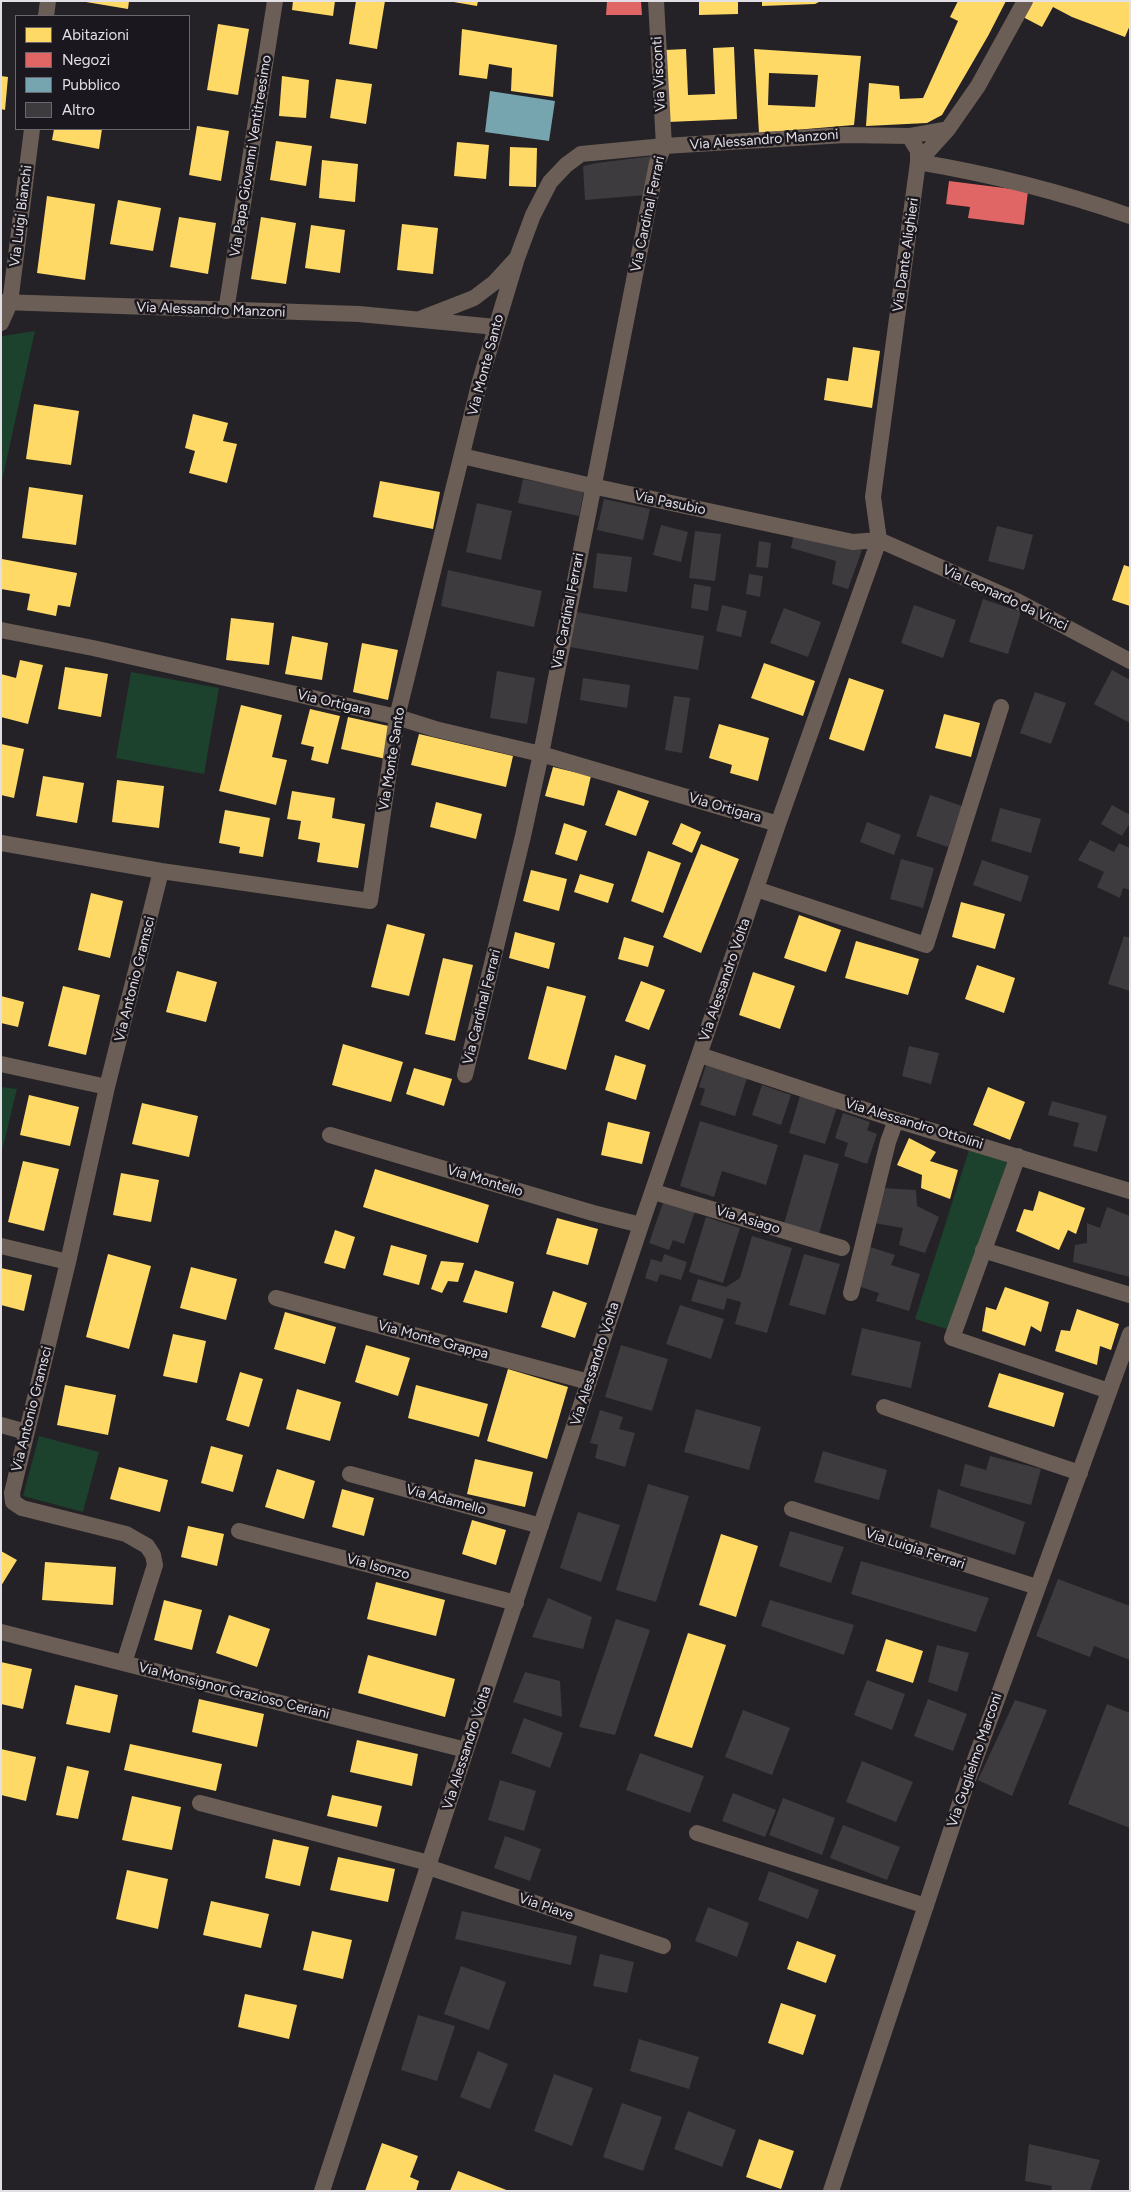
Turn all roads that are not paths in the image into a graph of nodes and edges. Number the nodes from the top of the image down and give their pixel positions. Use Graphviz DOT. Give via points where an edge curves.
graph roads {
  1 [pos="48,1"];
  2 [pos="275,1"];
  3 [pos="656,1"];
  4 [pos="1025,1"];
  5 [pos="46,15"];
  6 [pos="948,128"];
  7 [pos="32,130"];
  8 [pos="909,136"];
  9 [pos="664,146"];
  10 [pos="918,162"];
  11 [pos="1130,216"];
  12 [pos="516,258"];
  13 [pos="6,303"];
  14 [pos="226,311"];
  15 [pos="420,319"];
  16 [pos="1,323"];
  17 [pos="496,328"];
  18 [pos="462,456"];
  19 [pos="592,486"];
  20 [pos="879,540"];
  21 [pos="1,630"];
  22 [pos="1130,661"];
  23 [pos="1001,707"];
  24 [pos="397,717"];
  25 [pos="541,754"];
  26 [pos="778,824"];
  27 [pos="1,843"];
  28 [pos="161,871"];
  29 [pos="756,889"];
  30 [pos="700,1055"];
  31 [pos="1,1064"];
  32 [pos="465,1075"];
  33 [pos="108,1087"];
  34 [pos="896,1120"];
  35 [pos="330,1135"];
  36 [pos="1018,1156"];
  37 [pos="1130,1191"];
  38 [pos="654,1192"];
  39 [pos="641,1225"];
  40 [pos="1,1246"];
  41 [pos="842,1248"];
  42 [pos="982,1250"];
  43 [pos="68,1262"];
  44 [pos="851,1293"];
  45 [pos="1130,1295"];
  46 [pos="276,1298"];
  47 [pos="1130,1334"];
  48 [pos="589,1382"];
  49 [pos="1109,1391"];
  50 [pos="884,1407"];
  51 [pos="1,1425"];
  52 [pos="26,1432"];
  53 [pos="350,1474"];
  54 [pos="1080,1474"];
  55 [pos="792,1509"];
  56 [pos="541,1526"];
  57 [pos="239,1530"];
  58 [pos="1037,1587"];
  59 [pos="516,1603"];
  60 [pos="1,1632"];
  61 [pos="124,1663"];
  62 [pos="466,1750"];
  63 [pos="200,1803"];
  64 [pos="697,1833"];
  65 [pos="429,1865"];
  66 [pos="926,1906"];
  67 [pos="663,1946"];
  68 [pos="322,2191"];
  69 [pos="831,2191"];
  1 -- 5 [label="street"];
  2 -- 14 [label="street, Via Papa Giovanni Ventitreesimo"];
  3 -- 9 [label="street, Via Visconti"];
  4 -- 6 [label="street" via="978,86"];
  6 -- 8 [label="street, Via Alessandro Manzoni"];
  6 -- 10 [label="street"];
  7 -- 13 [label="street, Via Luigi Bianchi"];
  8 -- 9 [label="street, Via Alessandro Manzoni" via="845,134"];
  8 -- 10 [label="street" via="918,151"];
  9 -- 12 [label="street, Via Alessandro Manzoni" via="582,154 566,165 550,182"];
  9 -- 19 [label="street, Via Cardinal Ferrari" via="657,163"];
  10 -- 11 [label="street" via="1052,191"];
  10 -- 20 [label="street, Via Dante Alighieri" via="873,497"];
  12 -- 15 [label="street, Via Alessandro Manzoni" via="495,282 474,298"];
  12 -- 17 [label="street, Via Monte Santo"];
  13 -- 14 [label="street, Via Alessandro Manzoni"];
  13 -- 16 [label="street, Via Luigi Bianchi"];
  14 -- 15 [label="street, Via Alessandro Manzoni"];
  15 -- 17 [label="street, Via Alessandro Manzoni"];
  17 -- 18 [label="street, Via Monte Santo"];
  18 -- 19 [label="street, Via Pasubio"];
  18 -- 24 [label="street, Via Monte Santo"];
  19 -- 20 [label="street, Via Pasubio" via="853,542"];
  19 -- 25 [label="street, Via Cardinal Ferrari"];
  20 -- 22 [label="street, Via Leonardo da Vinci" via="1017,601"];
  20 -- 26 [label="street, Via Alessandro Volta"];
  21 -- 24 [label="street, Via Ortigara"];
  23 -- 29 [label="street" via="926,945"];
  24 -- 25 [label="street, Via Ortigara"];
  24 -- 28 [label="street, Via Monte Santo" via="370,900"];
  25 -- 26 [label="street, Via Ortigara"];
  25 -- 32 [label="street, Via Cardinal Ferrari"];
  26 -- 29 [label="street, Via Alessandro Volta"];
  27 -- 28 [label="street, Via Monte Santo"];
  28 -- 33 [label="street, Via Antonio Gramsci"];
  29 -- 30 [label="street, Via Alessandro Volta"];
  30 -- 34 [label="street, Via Alessandro Ottolini"];
  30 -- 38 [label="street, Via Alessandro Volta"];
  31 -- 33 [label="street"];
  33 -- 43 [label="street, Via Antonio Gramsci"];
  34 -- 36 [label="street, Via Alessandro Ottolini"];
  34 -- 44 [label="street"];
  35 -- 39 [label="street, Via Montello"];
  36 -- 37 [label="street, Via Alessandro Ottolini"];
  36 -- 42 [label="street"];
  38 -- 39 [label="street, Via Alessandro Volta"];
  38 -- 41 [label="street, Via Asiago"];
  39 -- 48 [label="street, Via Alessandro Volta"];
  40 -- 43 [label="street"];
  42 -- 45 [label="street"];
  42 -- 49 [label="street" via="952,1338"];
  43 -- 52 [label="street, Via Antonio Gramsci"];
  46 -- 48 [label="street, Via Monte Grappa"];
  47 -- 49 [label="street, Via Guglielmo Marconi"];
  48 -- 56 [label="street, Via Alessandro Volta"];
  49 -- 54 [label="street, Via Guglielmo Marconi"];
  50 -- 54 [label="street"];
  51 -- 52 [label="street"];
  52 -- 61 [label="street, Via Antonio Gramsci" via="12,1493 13,1502 22,1508 126,1534 147,1546 153,1555 155,1565"];
  53 -- 56 [label="street, Via Adamello"];
  54 -- 58 [label="street, Via Guglielmo Marconi"];
  55 -- 58 [label="street, Via Luigia Ferrari"];
  56 -- 59 [label="street, Via Alessandro Volta"];
  57 -- 59 [label="street, Via Isonzo"];
  58 -- 66 [label="street, Via Guglielmo Marconi"];
  59 -- 62 [label="street, Via Alessandro Volta"];
  60 -- 61 [label="street, Via Monsignor Grazioso Ceriani"];
  61 -- 62 [label="street, Via Monsignor Grazioso Ceriani"];
  62 -- 65 [label="street, Via Alessandro Volta"];
  63 -- 65 [label="street, Via Piave"];
  64 -- 66 [label="street"];
  65 -- 67 [label="street, Via Piave"];
  65 -- 68 [label="street, Via Alessandro Volta"];
  66 -- 69 [label="street, Via Guglielmo Marconi"];
}
